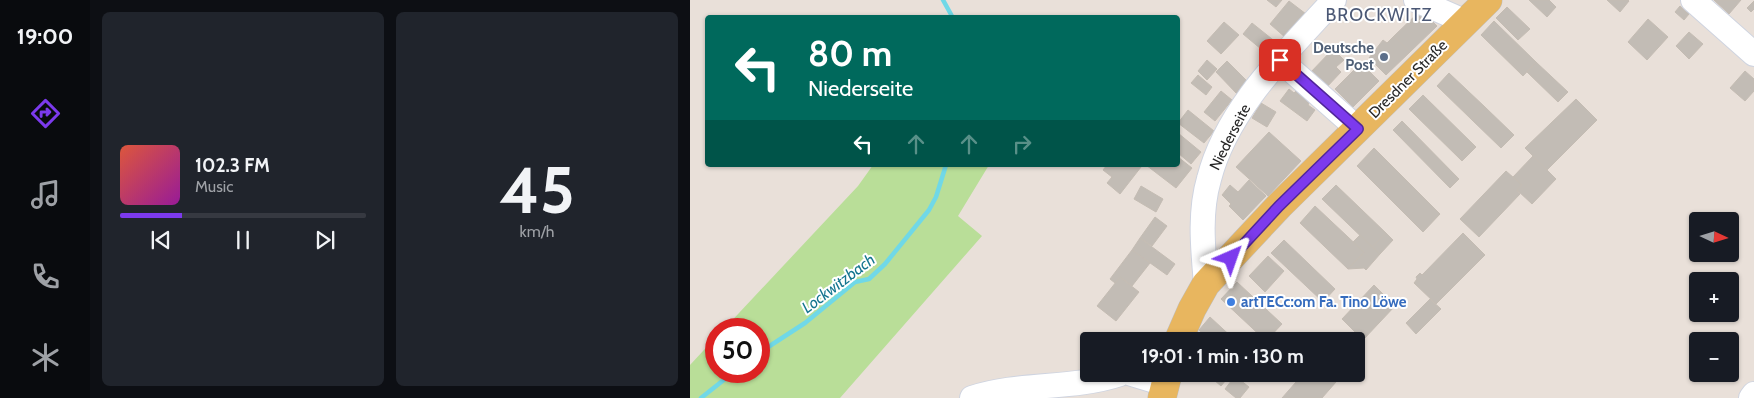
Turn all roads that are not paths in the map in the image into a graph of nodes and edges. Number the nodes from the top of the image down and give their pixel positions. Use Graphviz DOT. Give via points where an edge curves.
graph roads {
  1 [pos="1334,0"];
  2 [pos="1416,0"];
  3 [pos="1488,0"];
  4 [pos="1693,0"];
  5 [pos="1466,22"];
  6 [pos="1754,54"];
  7 [pos="1280,60"];
  8 [pos="1358,129"];
  9 [pos="1206,284"];
  10 [pos="1181,332"];
  11 [pos="1080,382"];
  12 [pos="1754,394"];
  13 [pos="972,398"];
  14 [pos="1751,398"];
  1 -- 7 [label="street, Niederseite"];
  2 -- 5 [label="street"];
  3 -- 5 [label="main road, Dresdner Straße"];
  4 -- 6 [label="street"];
  5 -- 8 [label="main road, Dresdner Straße"];
  7 -- 8 [label="street"];
  7 -- 9 [label="street, Niederseite" via="1242,108 1209,178 1202,242"];
  8 -- 9 [label="main road, Dresdner Straße"];
  9 -- 10 [label="main road, Dresdner Straße"];
  11 -- 13 [label="street" via="1009,388"];
  12 -- 14 [label="street"];
}
